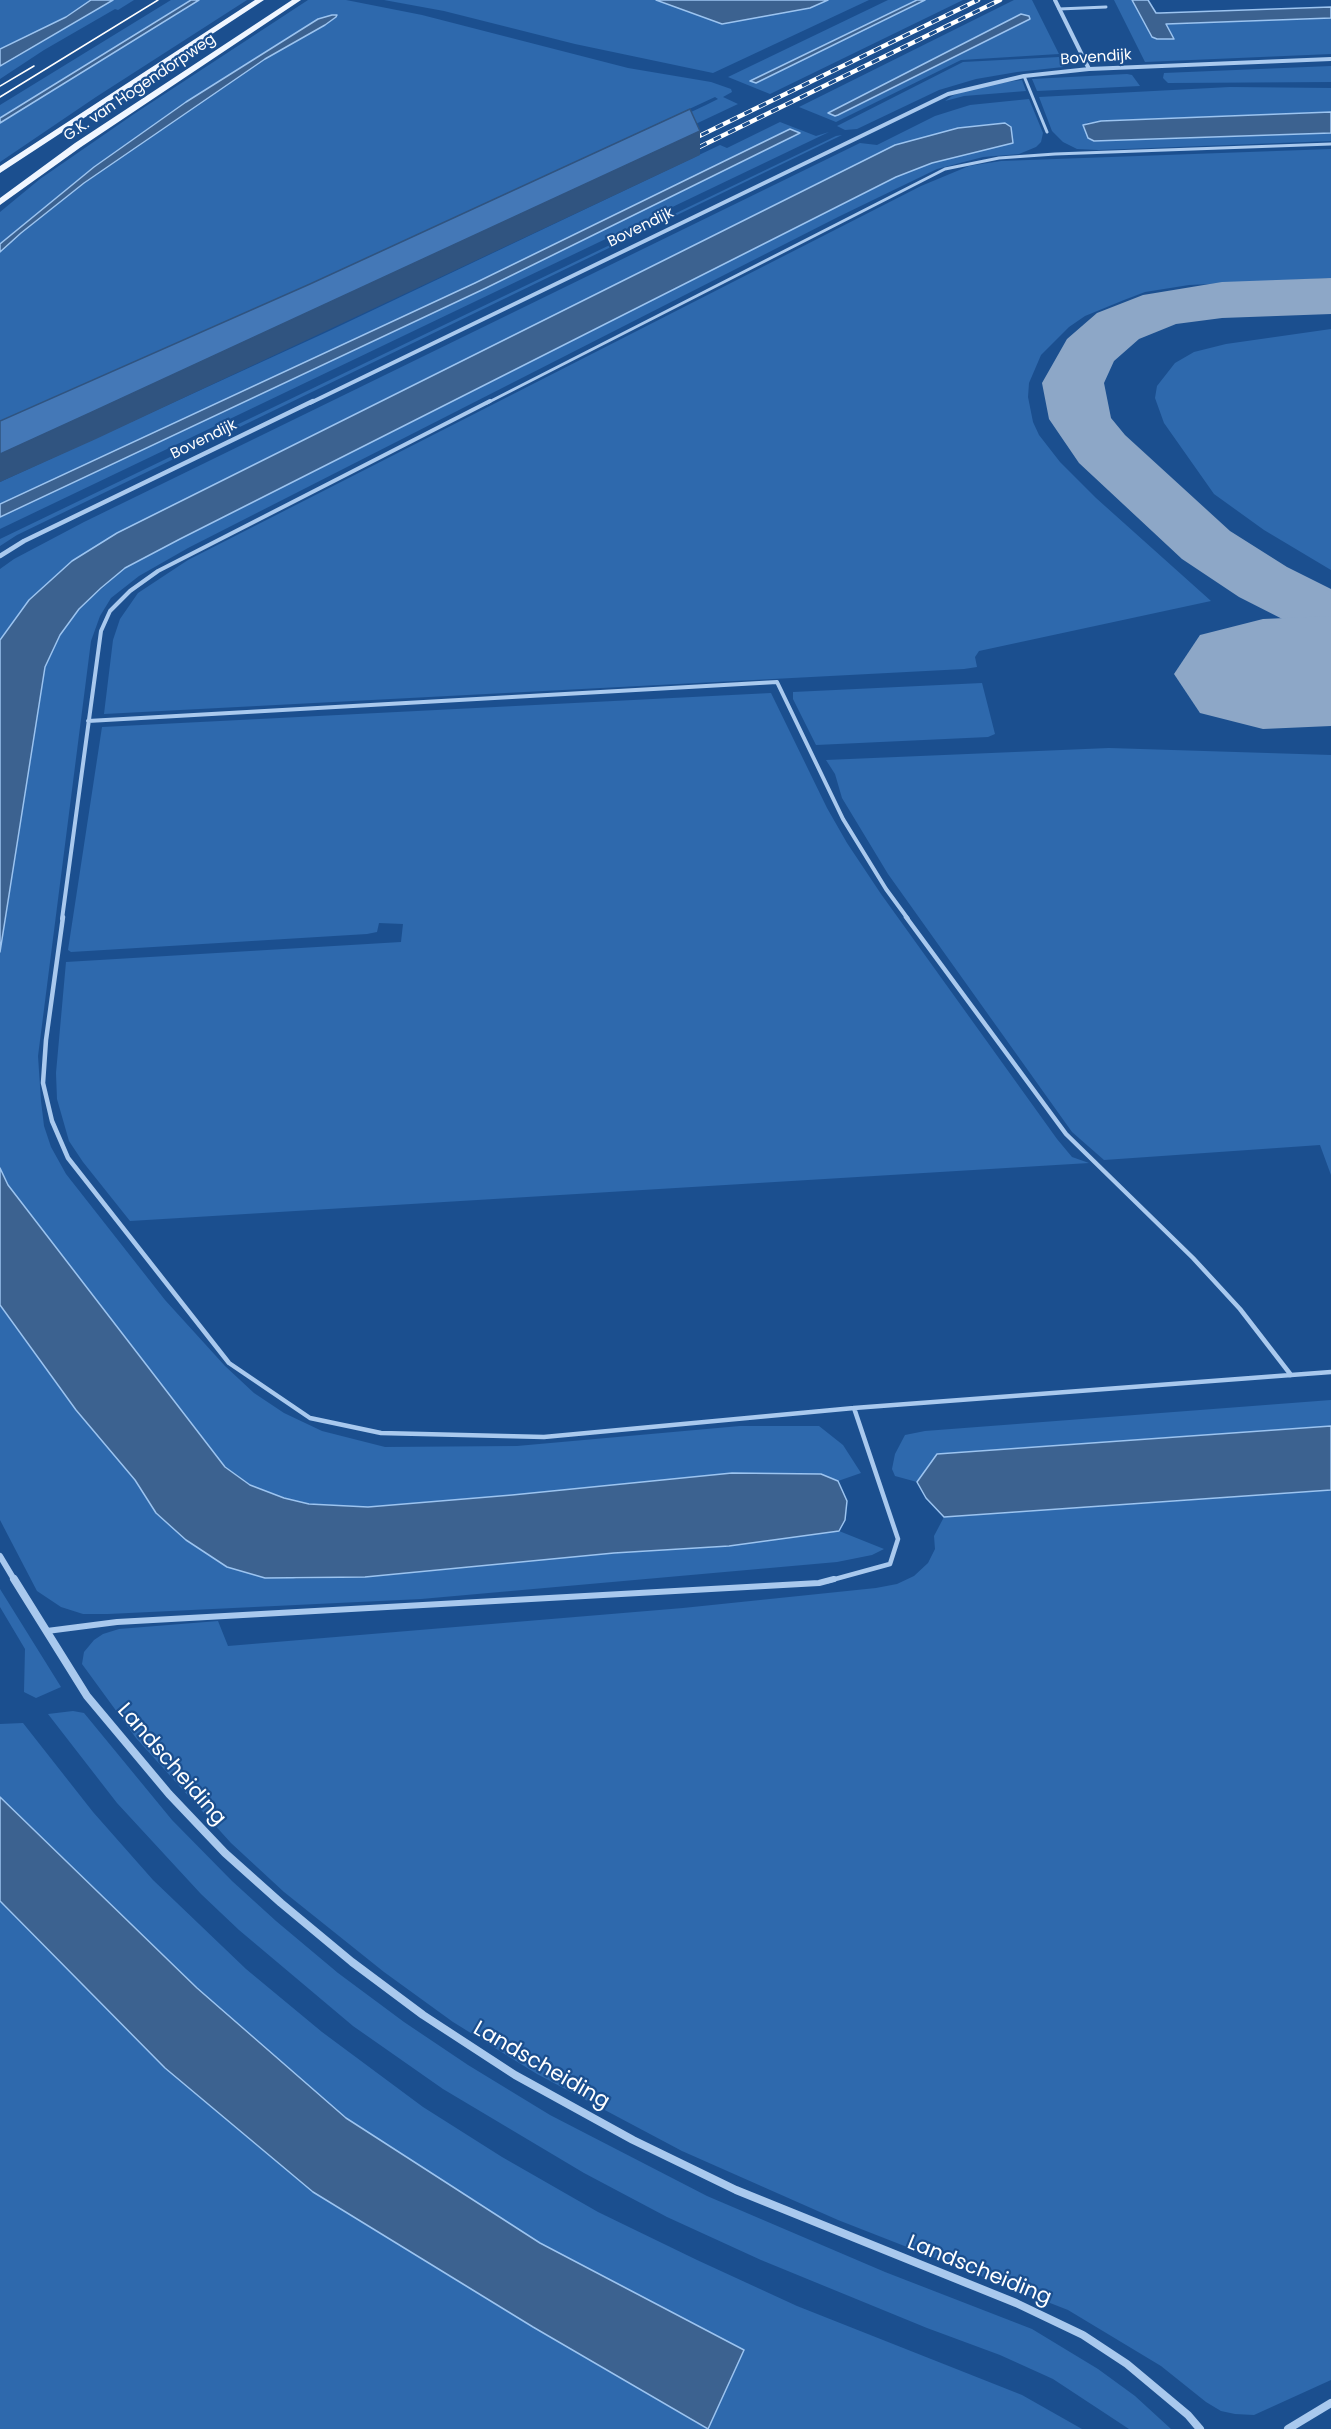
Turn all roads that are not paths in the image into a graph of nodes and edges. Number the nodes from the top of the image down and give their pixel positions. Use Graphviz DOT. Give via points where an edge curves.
graph roads {
  1 [pos="260,0"];
  2 [pos="297,0"];
  3 [pos="1055,0"];
  4 [pos="1106,7"];
  5 [pos="1059,9"];
  6 [pos="1331,59"];
  7 [pos="1089,69"];
  8 [pos="1024,76"];
  9 [pos="1047,132"];
  10 [pos="1331,144"];
  11 [pos="0,170"];
  12 [pos="0,202"];
  13 [pos="0,556"];
  14 [pos="88,721"];
  15 [pos="1331,1372"];
  16 [pos="1291,1375"];
  17 [pos="854,1408"];
  18 [pos="0,1556"];
  19 [pos="47,1631"];
  20 [pos="1331,2403"];
  21 [pos="1200,2429"];
  22 [pos="1288,2429"];
  1 -- 11 [label="main road, G.K. van Hogendorpweg"];
  2 -- 12 [label="main road, G.K. van Hogendorpweg" via="78,145"];
  3 -- 5 [label="street"];
  4 -- 5 [label="lane"];
  5 -- 7 [label="street"];
  6 -- 7 [label="street, Bovendijk"];
  7 -- 8 [label="street, Bovendijk"];
  8 -- 9 [label="lane"];
  8 -- 13 [label="street, Bovendijk" via="948,94 896,118"];
  10 -- 14 [label="lane" via="1055,154 999,158 945,169 158,571 130,591 105,621"];
  14 -- 16 [label="lane" via="777,682 843,819 886,889 1033,1092 1066,1134 1240,1309"];
  14 -- 17 [label="lane" via="46,1040 44,1083 52,1121 68,1158 229,1363 310,1418 381,1433 544,1437"];
  15 -- 16 [label="lane"];
  16 -- 17 [label="lane"];
  17 -- 19 [label="lane" via="898,1539 890,1564 819,1583 129,1622"];
  18 -- 19 [label="street, Landscheiding"];
  19 -- 21 [label="street, Landscheiding" via="87,1696 169,1794 225,1853 343,1955 423,2015 515,2075 736,2190 1016,2303 1083,2335 1127,2364"];
  20 -- 22 [label="street"];
}
